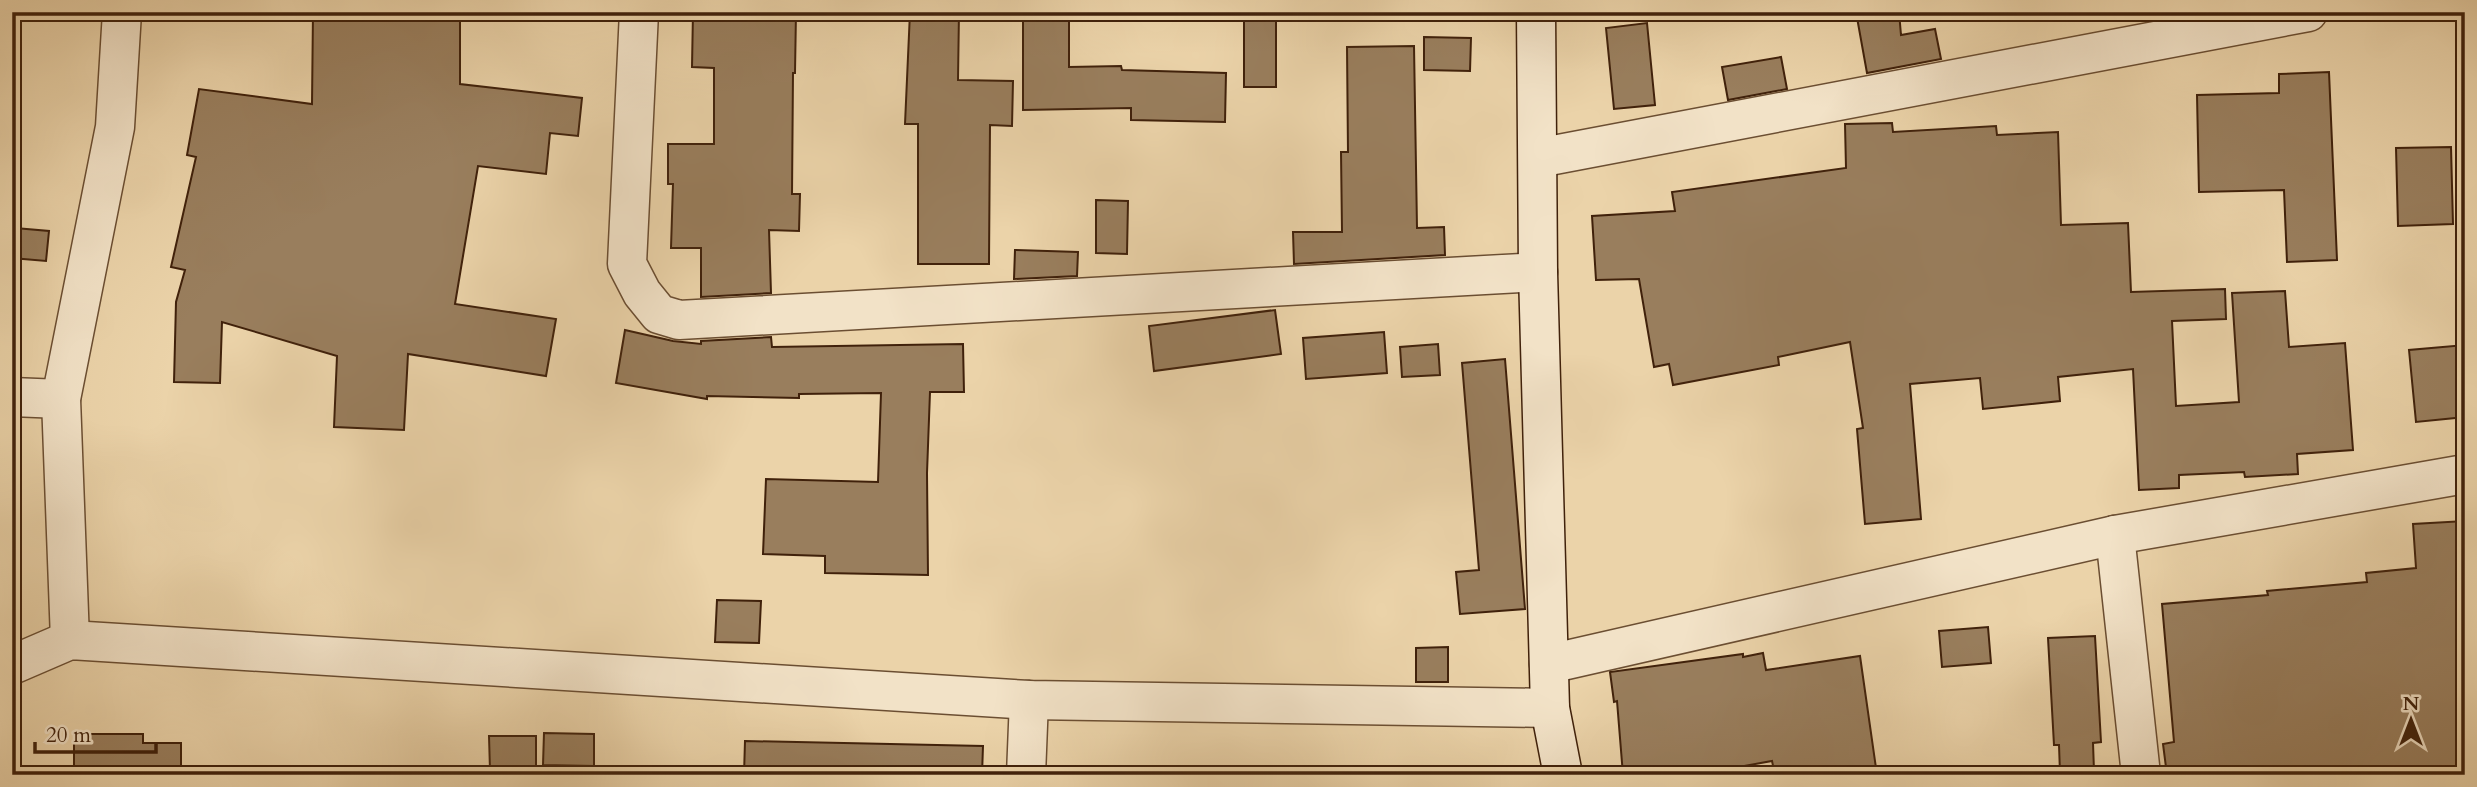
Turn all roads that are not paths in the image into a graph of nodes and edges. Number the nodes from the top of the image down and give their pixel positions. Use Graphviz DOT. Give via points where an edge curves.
graph roads {
  1 [pos="122,12"];
  2 [pos="639,12"];
  3 [pos="1536,12"];
  4 [pos="2308,12"];
  5 [pos="1538,158"];
  6 [pos="1538,272"];
  7 [pos="12,397"];
  8 [pos="61,399"];
  9 [pos="2465,474"];
  10 [pos="2115,535"];
  11 [pos="69,640"];
  12 [pos="1549,664"];
  13 [pos="12,665"];
  14 [pos="1029,700"];
  15 [pos="1550,708"];
  16 [pos="1026,775"];
  17 [pos="1563,775"];
  18 [pos="2141,775"];
  1 -- 8 [label="street" via="115,127"];
  2 -- 6 [label="street" via="628,264 659,314 679,320"];
  3 -- 5 [label="street"];
  4 -- 5 [label="street"];
  5 -- 6 [label="street"];
  6 -- 12 [label="street"];
  7 -- 8 [label="street"];
  8 -- 11 [label="street"];
  9 -- 10 [label="street"];
  10 -- 12 [label="street"];
  10 -- 18 [label="street"];
  11 -- 13 [label="street"];
  11 -- 14 [label="street"];
  12 -- 15 [label="street"];
  14 -- 15 [label="street"];
  14 -- 16 [label="street"];
  15 -- 17 [label="street"];
}
